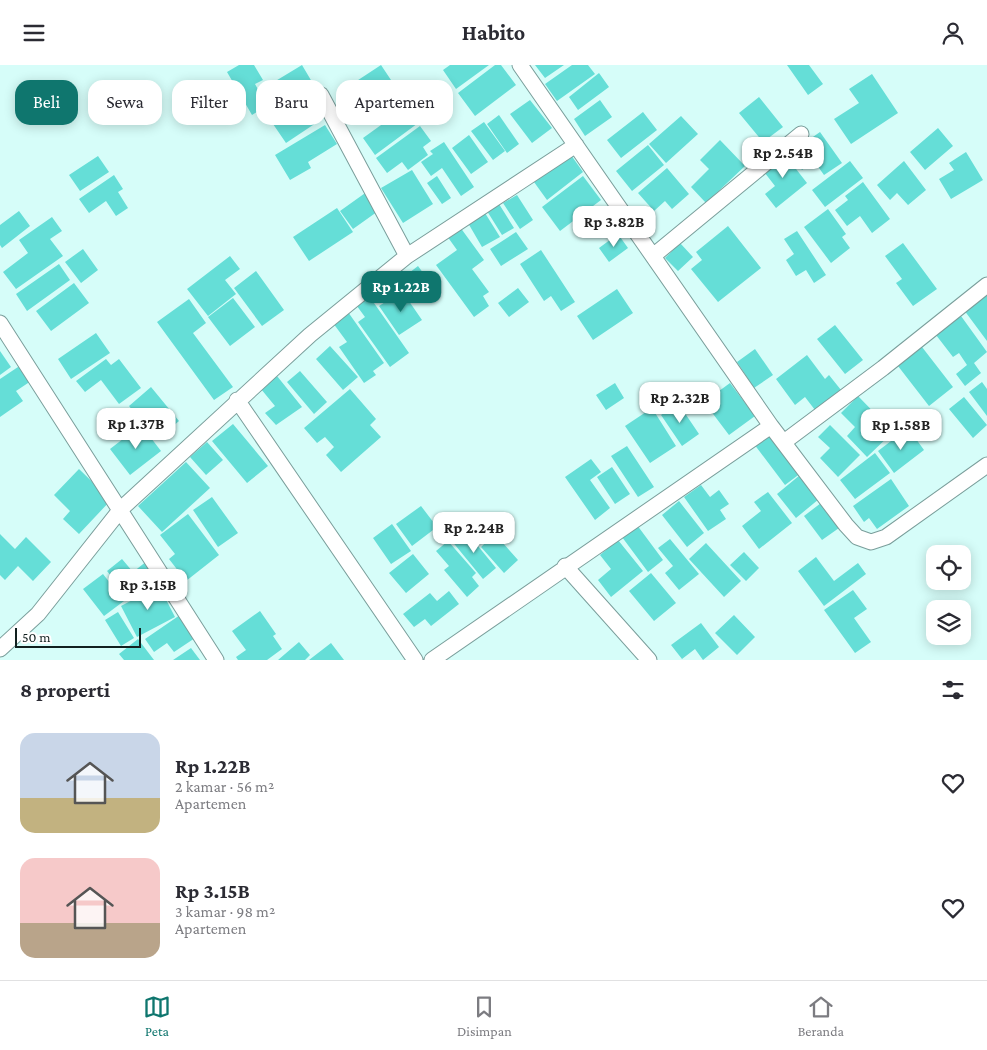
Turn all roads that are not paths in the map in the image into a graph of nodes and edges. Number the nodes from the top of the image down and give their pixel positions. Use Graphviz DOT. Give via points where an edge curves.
graph roads {
  1 [pos="520,65"];
  2 [pos="326,104"];
  3 [pos="801,134"];
  4 [pos="576,145"];
  5 [pos="407,256"];
  6 [pos="653,256"];
  7 [pos="987,285"];
  8 [pos="0,323"];
  9 [pos="237,401"];
  10 [pos="771,426"];
  11 [pos="784,442"];
  12 [pos="987,465"];
  13 [pos="120,509"];
  14 [pos="565,566"];
  15 [pos="0,649"];
  16 [pos="216,660"];
  17 [pos="415,660"];
  18 [pos="432,660"];
  19 [pos="649,660"];
  1 -- 4 [label="street"];
  2 -- 5 [label="street"];
  3 -- 6 [label="street"];
  4 -- 5 [label="street"];
  4 -- 6 [label="street"];
  5 -- 9 [label="street" via="310,335"];
  6 -- 10 [label="street"];
  7 -- 11 [label="street"];
  8 -- 13 [label="street"];
  9 -- 13 [label="street"];
  9 -- 17 [label="street"];
  10 -- 11 [label="street"];
  10 -- 14 [label="street"];
  11 -- 12 [label="street" via="846,525 857,537 871,542 886,537"];
  13 -- 15 [label="street" via="38,614"];
  13 -- 16 [label="street"];
  14 -- 18 [label="street"];
  14 -- 19 [label="street"];
}
